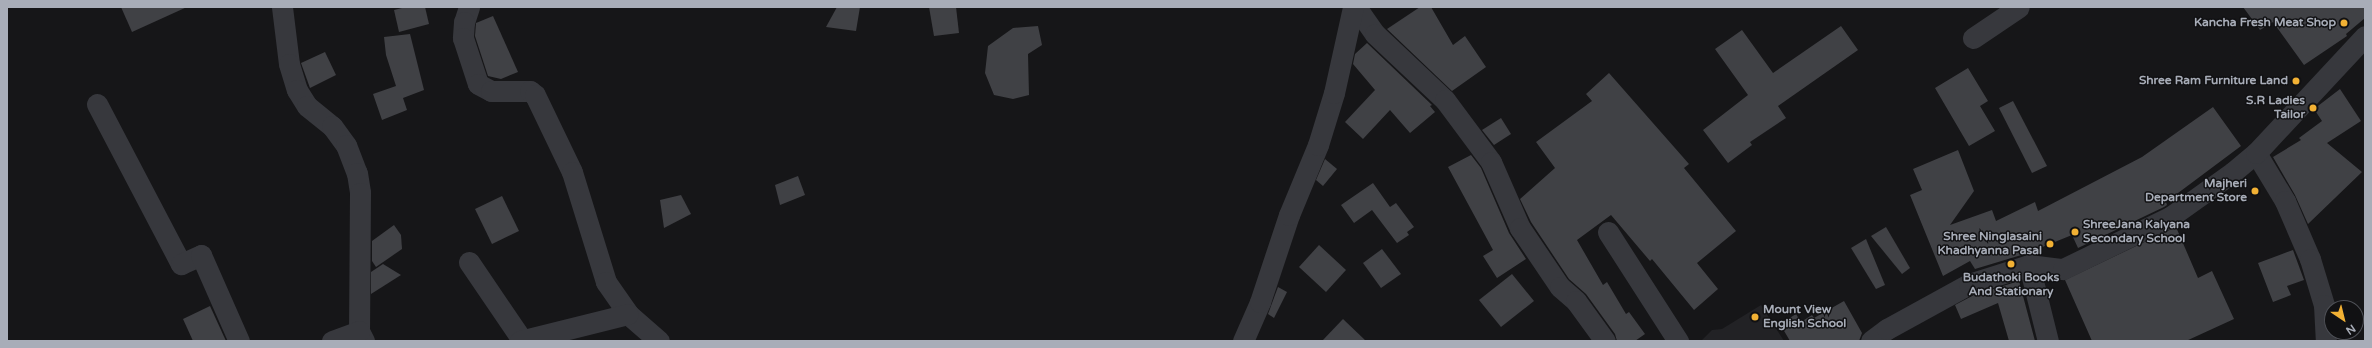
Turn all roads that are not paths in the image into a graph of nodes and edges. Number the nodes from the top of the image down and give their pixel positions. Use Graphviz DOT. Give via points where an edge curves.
graph roads {
  1 [pos="282,7"];
  2 [pos="469,7"];
  3 [pos="1355,7"];
  4 [pos="2019,7"];
  5 [pos="2365,36"];
  6 [pos="1973,38"];
  7 [pos="97,104"];
  8 [pos="2256,153"];
  9 [pos="1608,232"];
  10 [pos="469,262"];
  11 [pos="2029,265"];
  12 [pos="628,314"];
  13 [pos="362,336"];
  14 [pos="521,340"];
  15 [pos="239,341"];
  16 [pos="332,341"];
  17 [pos="659,341"];
  18 [pos="1243,341"];
  19 [pos="1605,341"];
  20 [pos="1678,341"];
  21 [pos="1872,341"];
  22 [pos="2048,341"];
  23 [pos="2326,341"];
  1 -- 13 [label="street" via="289,64 297,90 307,106 332,126 346,145 357,173 360,193"];
  2 -- 12 [label="street" via="464,22 463,38 478,84 491,91 530,91 535,95 572,172 606,282"];
  3 -- 18 [label="street" via="1334,94 1318,145 1289,215 1260,302"];
  3 -- 19 [label="street" via="1375,34 1445,100 1491,162 1520,228 1560,287 1576,301"];
  4 -- 6 [label="street"];
  5 -- 8 [label="street"];
  7 -- 15 [label="street" via="181,264 201,255"];
  8 -- 11 [label="street" via="2234,172 2170,217 2063,269"];
  8 -- 23 [label="street" via="2285,201 2310,259 2324,304"];
  9 -- 20 [label="street"];
  10 -- 14 [label="street"];
  11 -- 21 [label="street" via="1969,284 1887,329"];
  11 -- 22 [label="street"];
  12 -- 14 [label="street"];
  12 -- 17 [label="street"];
  13 -- 16 [label="street"];
}
